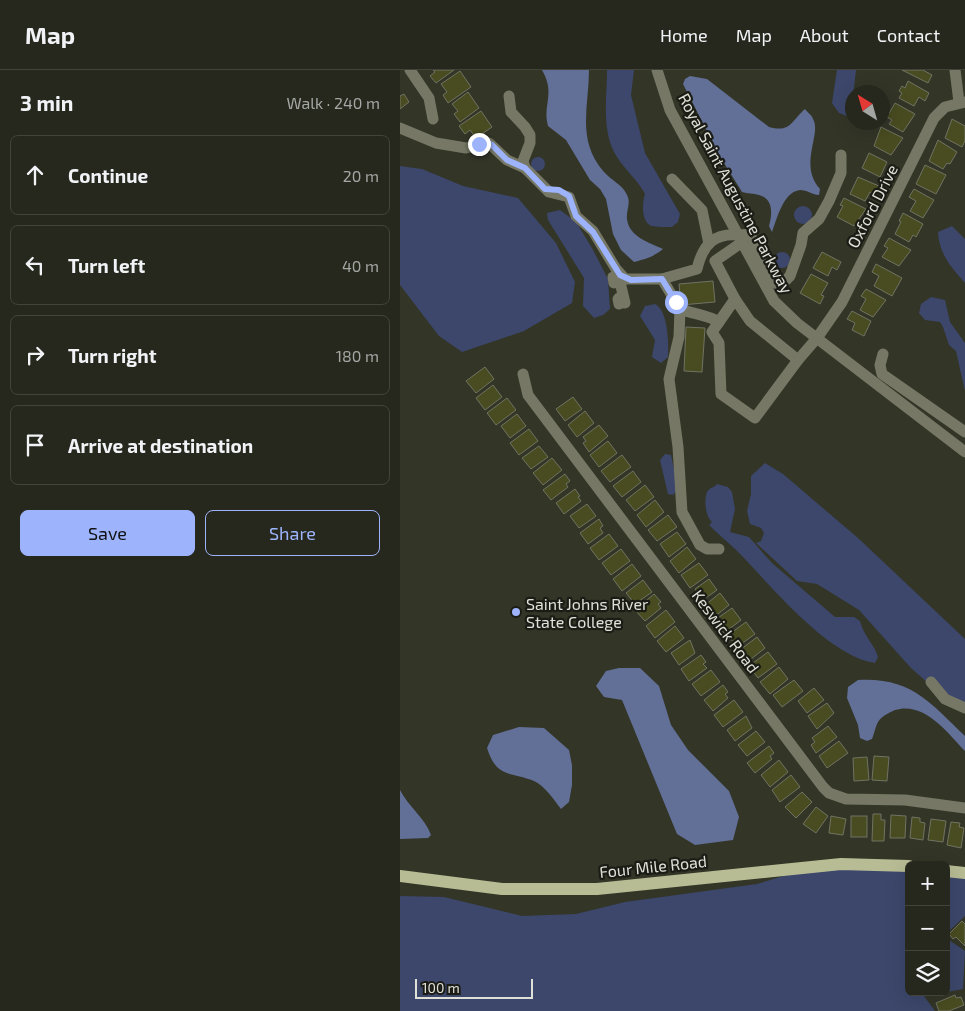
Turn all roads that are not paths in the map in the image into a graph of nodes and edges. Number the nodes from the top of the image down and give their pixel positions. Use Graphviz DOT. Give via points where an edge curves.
graph roads {
  1 [pos="410,70"];
  2 [pos="657,70"];
  3 [pos="954,70"];
  4 [pos="509,96"];
  5 [pos="962,102"];
  6 [pos="433,120"];
  7 [pos="400,128"];
  8 [pos="841,162"];
  9 [pos="525,168"];
  10 [pos="672,179"];
  11 [pos="739,239"];
  12 [pos="709,244"];
  13 [pos="618,278"];
  14 [pos="662,279"];
  15 [pos="618,299"];
  16 [pos="735,299"];
  17 [pos="680,309"];
  18 [pos="719,322"];
  19 [pos="817,338"];
  20 [pos="883,354"];
  21 [pos="798,360"];
  22 [pos="523,374"];
  23 [pos="965,432"];
  24 [pos="965,452"];
  25 [pos="719,549"];
  26 [pos="931,682"];
  27 [pos="965,708"];
  28 [pos="965,808"];
  29 [pos="905,866"];
  30 [pos="950,871"];
  31 [pos="965,873"];
  32 [pos="400,876"];
  1 -- 6 [label="street" via="429,98"];
  2 -- 11 [label="street, Royal Saint Augustine Parkway" via="670,110"];
  3 -- 5 [label="street"];
  4 -- 9 [label="street" via="511,112 530,135 523,161"];
  5 -- 19 [label="street, Oxford Drive" via="945,107 934,118 842,302"];
  7 -- 9 [label="street" via="436,143 466,148 489,143 507,160"];
  8 -- 11 [label="street" via="839,178 829,201 819,219 802,233 794,267 783,283 774,282 769,276 751,236"];
  9 -- 13 [label="street" via="554,195 569,196 576,216 588,225"];
  10 -- 12 [label="street" via="702,210"];
  11 -- 12 [label="street" via="728,233"];
  11 -- 16 [label="street" via="715,261"];
  11 -- 19 [label="street, Royal Saint Augustine Parkway" via="774,301"];
  12 -- 14 [label="street" via="701,252 697,269"];
  13 -- 14 [label="street"];
  13 -- 15 [label="street" via="623,280 620,282 625,303 622,297 619,304"];
  14 -- 17 [label="street"];
  16 -- 18 [label="street"];
  16 -- 21 [label="street" via="750,321"];
  17 -- 18 [label="street" via="710,316"];
  17 -- 25 [label="street" via="679,336 669,379 682,512 700,545"];
  18 -- 21 [label="street, Oxford Drive" via="712,332 719,343 721,394 755,418"];
  19 -- 21 [label="street, Oxford Drive"];
  19 -- 24 [label="street, Royal Saint Augustine Parkway"];
  20 -- 23 [label="street" via="882,374"];
  22 -- 28 [label="street, Keswick Road" via="528,395 829,793 846,799 905,800"];
  26 -- 27 [label="street" via="945,699"];
  29 -- 32 [label="main road, Four Mile Road" via="841,864 593,889 502,889"];
  30 -- 31 [label="main road"];
}
